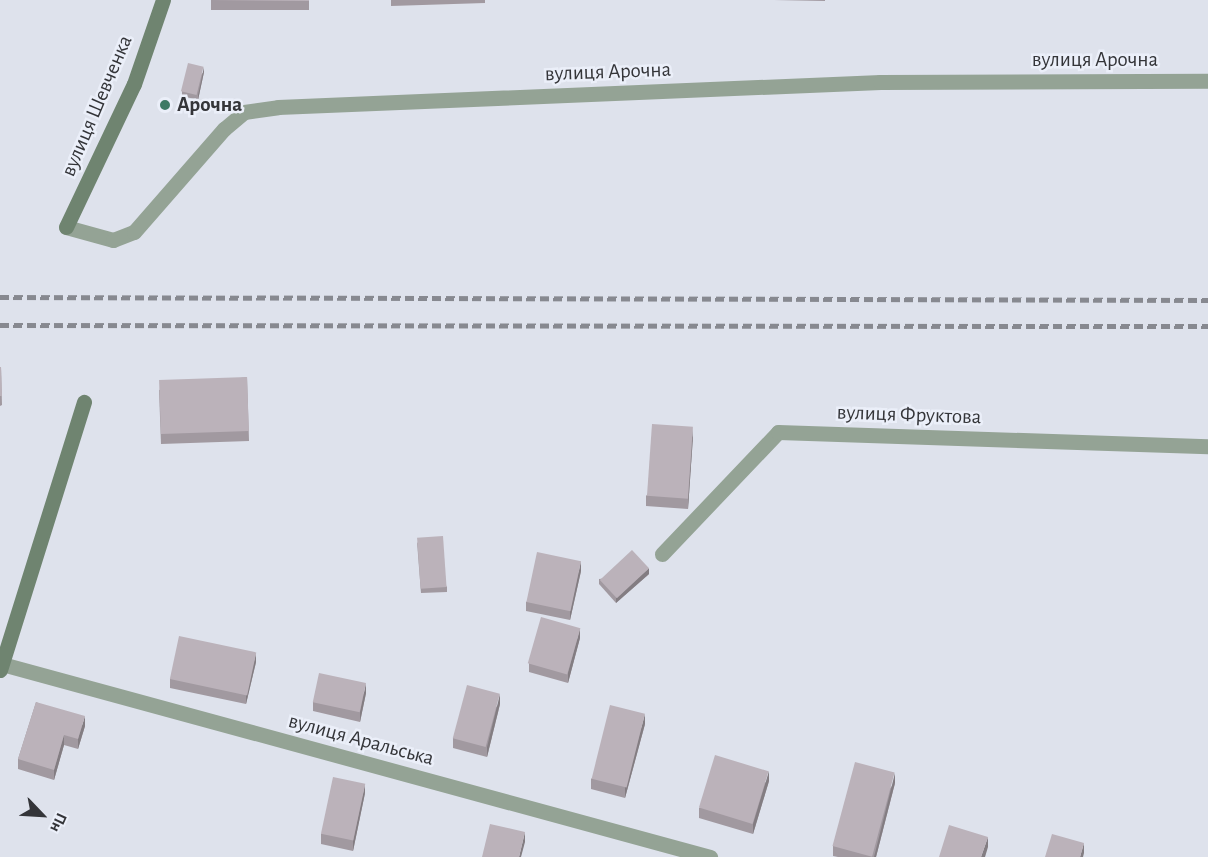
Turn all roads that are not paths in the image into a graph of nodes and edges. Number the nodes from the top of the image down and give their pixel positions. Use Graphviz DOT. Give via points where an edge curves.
graph roads {
  1 [pos="163,0"];
  2 [pos="1208,81"];
  3 [pos="66,227"];
  4 [pos="84,402"];
  5 [pos="1208,446"];
  6 [pos="662,554"];
  7 [pos="1,667"];
  8 [pos="710,857"];
  1 -- 3 [label="street, вулиця Шевченка" via="134,84"];
  2 -- 3 [label="street, вулиця Арочна" via="880,82 279,107 244,112 224,129 133,233 113,240"];
  4 -- 7 [label="street"];
  5 -- 6 [label="street, вулиця Фруктова" via="778,432"];
  7 -- 8 [label="street, вулиця Аральська"];
}
